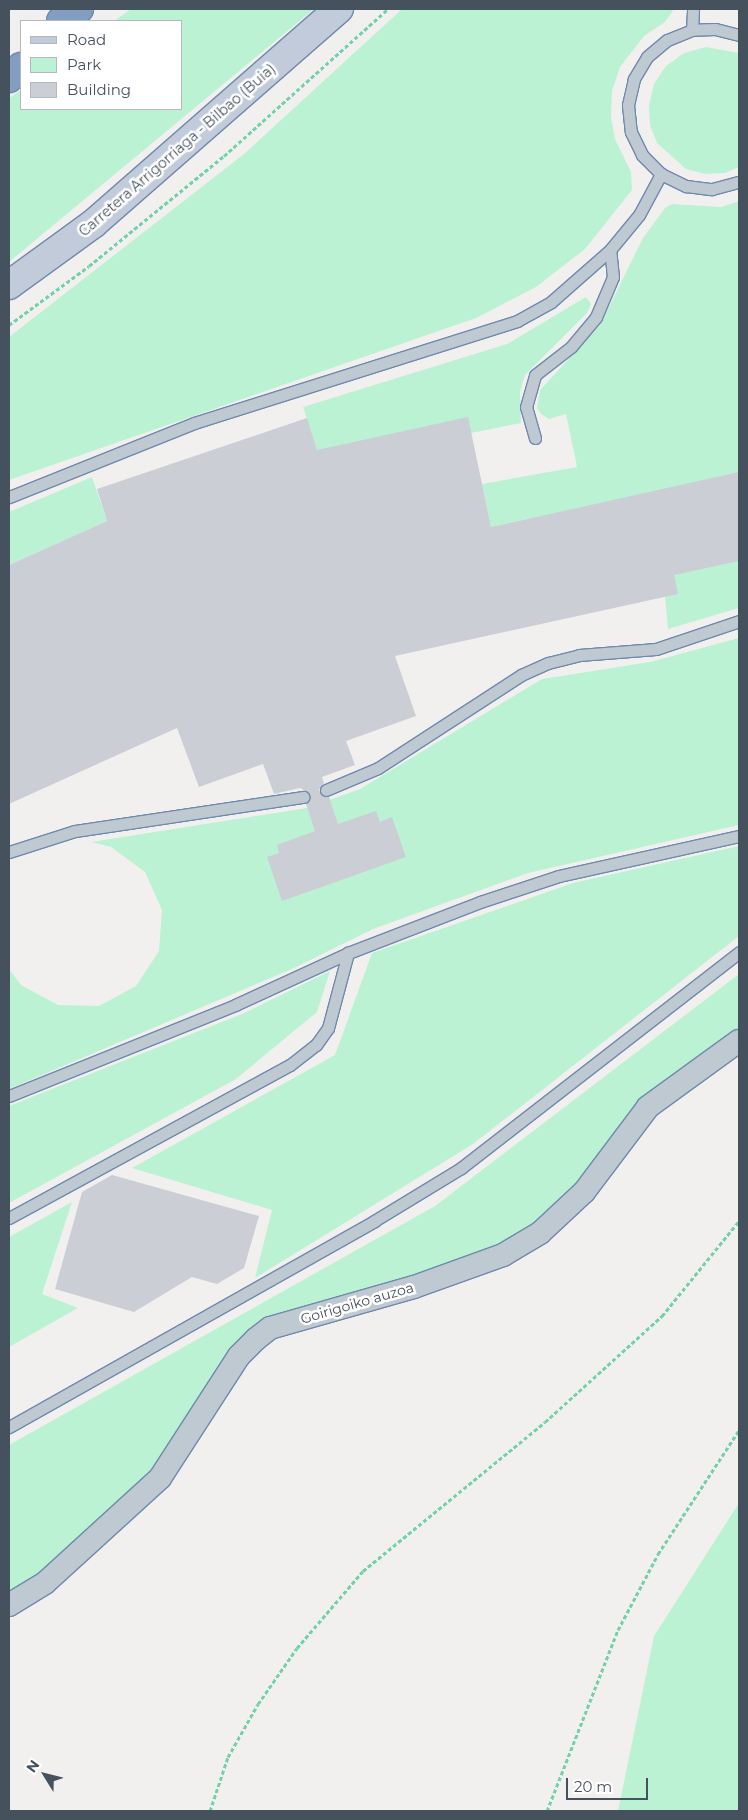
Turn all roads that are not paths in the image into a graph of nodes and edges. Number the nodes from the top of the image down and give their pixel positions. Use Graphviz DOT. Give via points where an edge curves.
graph roads {
  1 [pos="79,9"];
  2 [pos="89,9"];
  3 [pos="339,9"];
  4 [pos="693,9"];
  5 [pos="62,20"];
  6 [pos="76,20"];
  7 [pos="692,30"];
  8 [pos="739,35"];
  9 [pos="20,50"];
  10 [pos="9,58"];
  11 [pos="20,68"];
  12 [pos="9,78"];
  13 [pos="661,174"];
  14 [pos="739,182"];
  15 [pos="610,250"];
  16 [pos="9,285"];
  17 [pos="535,438"];
  18 [pos="9,496"];
  19 [pos="739,621"];
  20 [pos="326,790"];
  21 [pos="303,796"];
  22 [pos="739,836"];
  23 [pos="9,852"];
  24 [pos="739,952"];
  25 [pos="348,953"];
  26 [pos="739,1041"];
  27 [pos="9,1096"];
  28 [pos="9,1218"];
  29 [pos="9,1426"];
  30 [pos="9,1605"];
  1 -- 5 [label="highway"];
  2 -- 6 [label="highway"];
  3 -- 16 [label="street, Carretera Arrigorriaga - Bilbao (Buia)" via="93,224"];
  4 -- 7 [label="lane"];
  7 -- 8 [label="lane" via="715,29"];
  7 -- 13 [label="lane" via="668,40 647,57 634,79 628,105 631,132 642,155"];
  9 -- 10 [label="highway"];
  11 -- 12 [label="highway"];
  13 -- 14 [label="lane" via="686,186 712,189"];
  13 -- 15 [label="lane" via="639,215"];
  15 -- 17 [label="lane" via="613,277 596,317 571,347 535,375 526,407"];
  15 -- 18 [label="lane" via="551,302 517,321 194,424"];
  19 -- 20 [label="lane" via="656,648 578,654 548,663 521,675 378,768"];
  21 -- 23 [label="lane" via="75,831"];
  22 -- 25 [label="lane" via="559,876"];
  24 -- 29 [label="lane" via="462,1168"];
  25 -- 27 [label="lane" via="235,1005"];
  25 -- 28 [label="lane" via="328,1028 316,1045 290,1065"];
  26 -- 30 [label="street, Goirigoiko auzoa" via="648,1107 584,1192 540,1234 503,1255 414,1287 270,1328 256,1338 239,1356 160,1478 107,1530 45,1583"];
}
